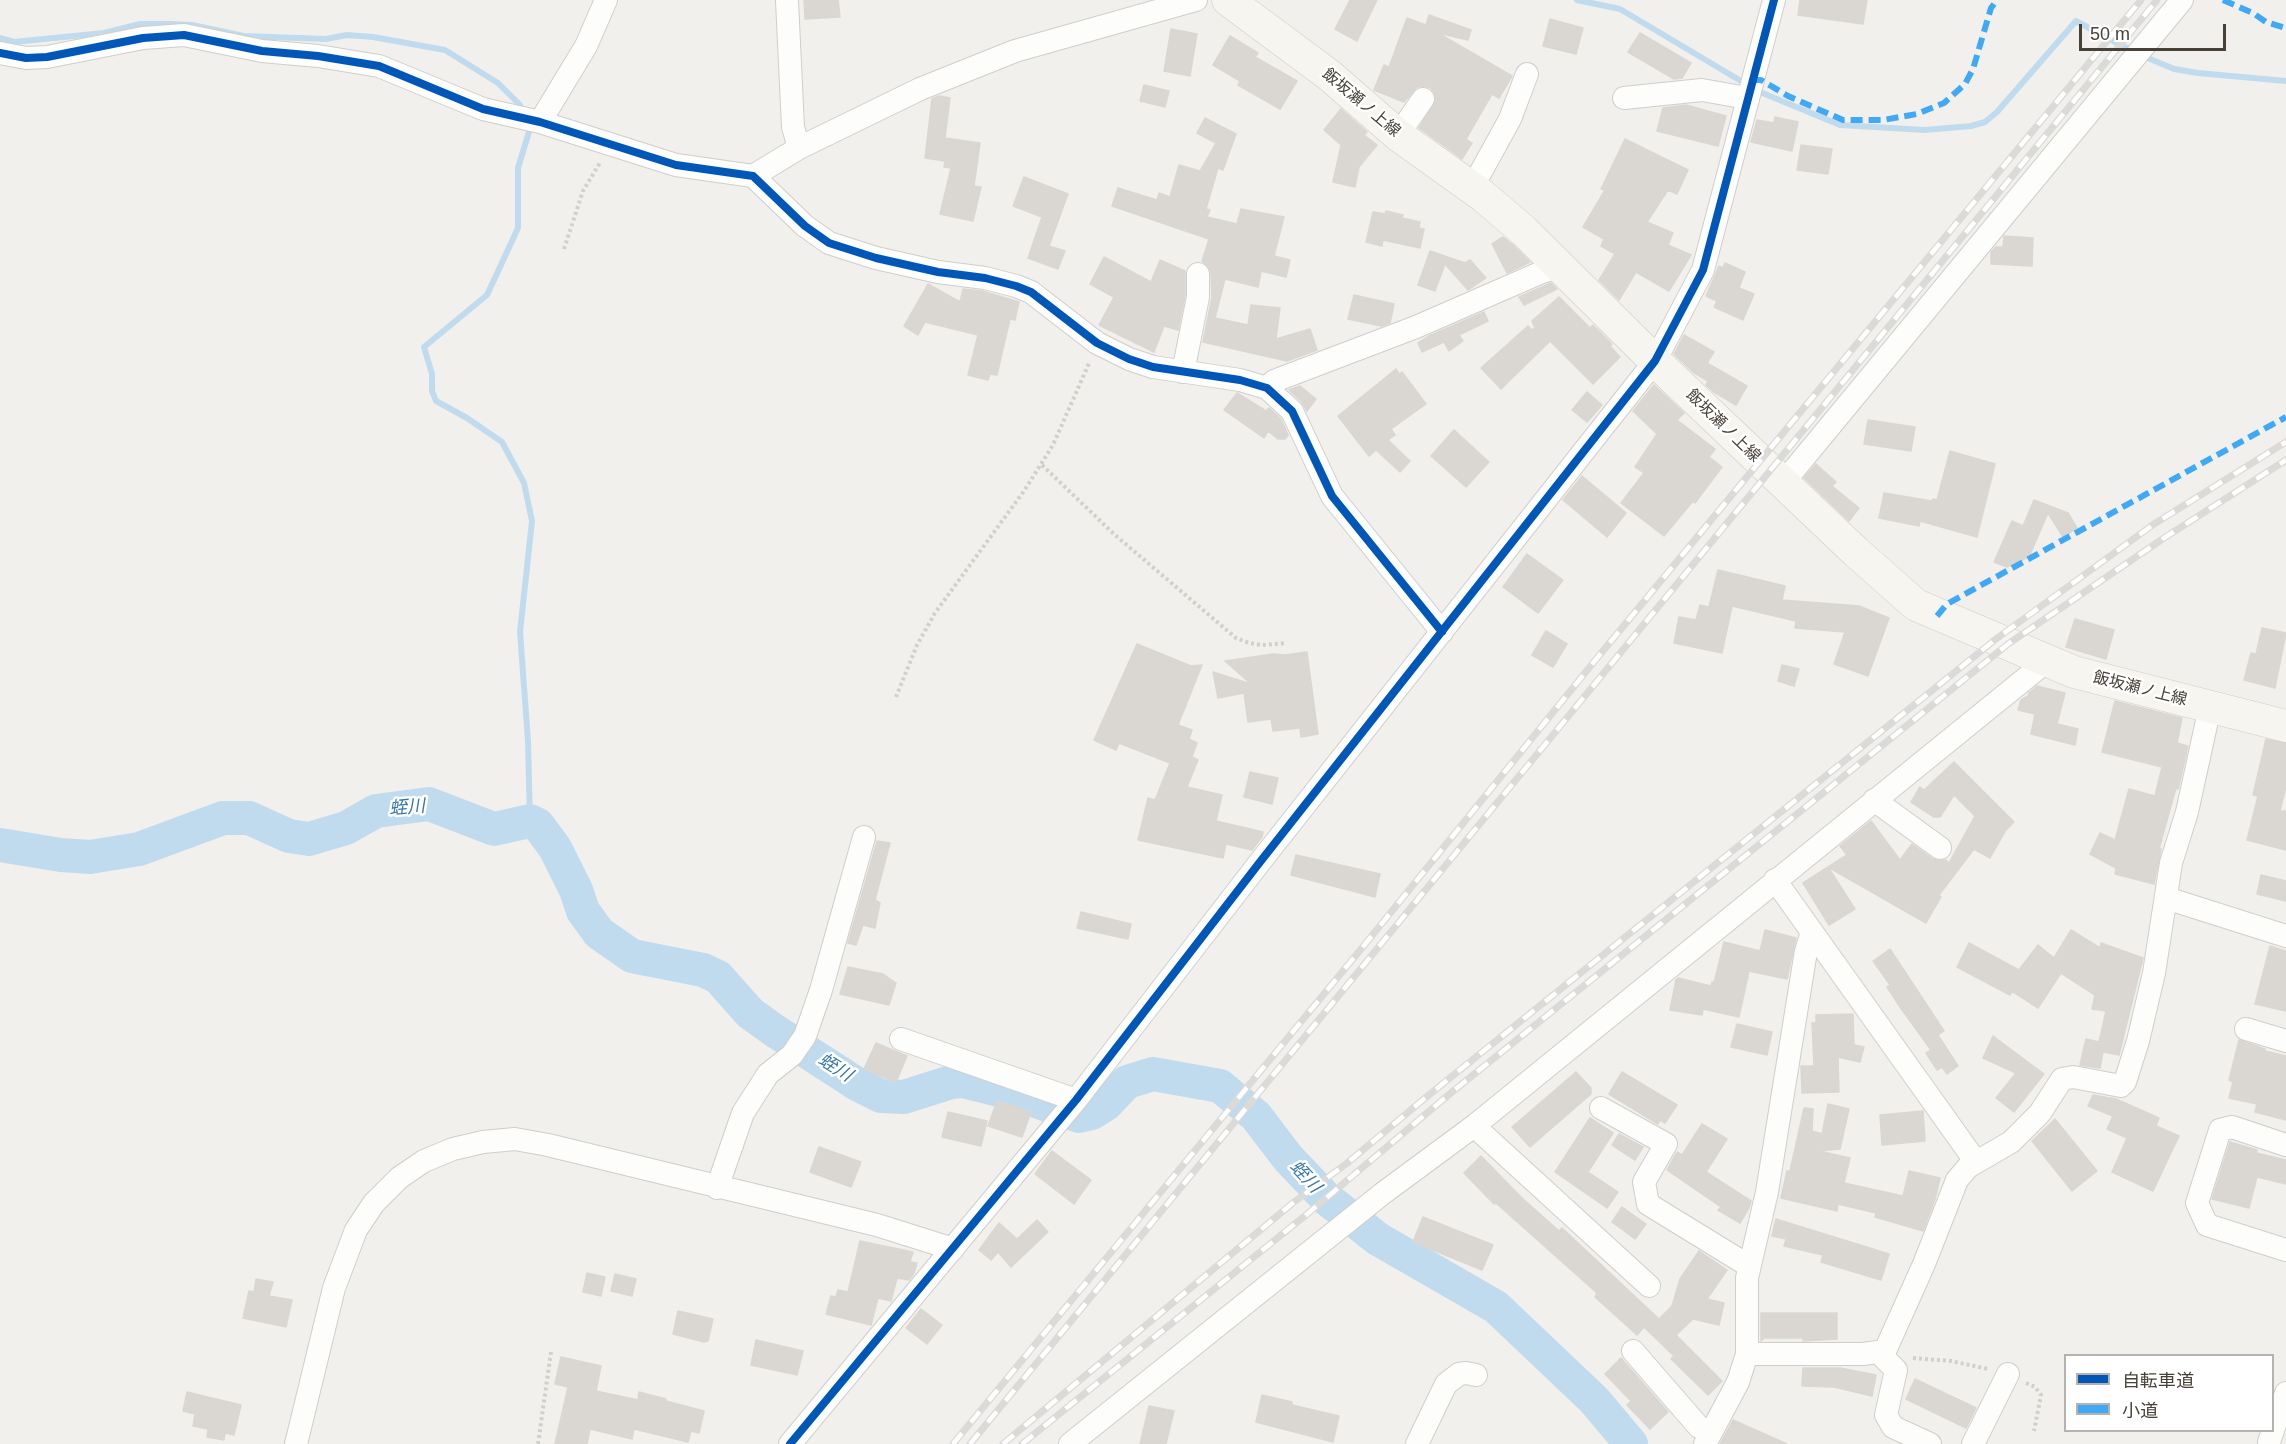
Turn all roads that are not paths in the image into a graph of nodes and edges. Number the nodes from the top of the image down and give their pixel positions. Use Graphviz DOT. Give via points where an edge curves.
graph roads {
  1 [pos="606,0"];
  2 [pos="1196,0"];
  3 [pos="1228,0"];
  4 [pos="1774,0"];
  5 [pos="2182,0"];
  6 [pos="787,2"];
  7 [pos="0,53"];
  8 [pos="1527,74"];
  9 [pos="1624,98"];
  10 [pos="1747,98"];
  11 [pos="1423,99"];
  12 [pos="528,119"];
  13 [pos="1398,135"];
  14 [pos="799,148"];
  15 [pos="753,176"];
  16 [pos="1472,188"];
  17 [pos="1559,267"];
  18 [pos="1198,274"];
  19 [pos="1655,361"];
  20 [pos="1183,372"];
  21 [pos="1267,388"];
  22 [pos="1783,483"];
  23 [pos="1442,632"];
  24 [pos="2047,661"];
  25 [pos="2210,707"];
  26 [pos="2286,726"];
  27 [pos="1874,800"];
  28 [pos="864,837"];
  29 [pos="1940,848"];
  30 [pos="1775,880"];
  31 [pos="2166,898"];
  32 [pos="1812,932"];
  33 [pos="2286,936"];
  34 [pos="2246,1029"];
  35 [pos="901,1039"];
  36 [pos="2286,1041"];
  37 [pos="1074,1103"];
  38 [pos="1601,1108"];
  39 [pos="1474,1126"];
  40 [pos="2286,1145"];
  41 [pos="1976,1162"];
  42 [pos="717,1188"];
  43 [pos="953,1249"];
  44 [pos="2286,1250"];
  45 [pos="1749,1266"];
  46 [pos="1649,1286"];
  47 [pos="1633,1351"];
  48 [pos="1881,1352"];
  49 [pos="1747,1354"];
  50 [pos="1476,1374"];
  51 [pos="2008,1374"];
  52 [pos="2286,1393"];
  53 [pos="1708,1438"];
  54 [pos="2271,1443"];
  55 [pos="296,1444"];
  56 [pos="790,1444"];
  57 [pos="1070,1444"];
  58 [pos="1417,1444"];
  59 [pos="1930,1444"];
  60 [pos="1973,1444"];
  1 -- 12 [label="street" via="586,46"];
  2 -- 14 [label="street" via="1015,51 920,89"];
  3 -- 13 [label="main road, 飯坂瀬ノ上線" via="1329,75"];
  4 -- 10 [label="street"];
  5 -- 22 [label="street"];
  6 -- 14 [label="street" via="793,127"];
  7 -- 12 [label="street" via="47,57 143,38 184,35 262,51 380,66 483,109"];
  8 -- 16 [label="street" via="1510,119"];
  9 -- 10 [label="street" via="1702,90"];
  10 -- 19 [label="street" via="1703,270"];
  11 -- 13 [label="street"];
  12 -- 15 [label="street" via="676,165"];
  13 -- 16 [label="main road, 飯坂瀬ノ上線"];
  14 -- 15 [label="street"];
  15 -- 20 [label="street" via="829,243 927,270 1016,286 1032,292 1097,343 1129,359"];
  16 -- 17 [label="main road, 飯坂瀬ノ上線" via="1524,231"];
  17 -- 19 [label="main road, 飯坂瀬ノ上線"];
  17 -- 21 [label="street" via="1274,381"];
  18 -- 20 [label="street" via="1198,297"];
  19 -- 22 [label="main road, 飯坂瀬ノ上線"];
  19 -- 23 [label="street"];
  20 -- 21 [label="street" via="1213,374"];
  21 -- 23 [label="street" via="1292,411 1332,496"];
  22 -- 24 [label="main road, 飯坂瀬ノ上線" via="1916,605"];
  23 -- 37 [label="street"];
  24 -- 25 [label="main road, 飯坂瀬ノ上線" via="2074,672"];
  24 -- 27 [label="street"];
  25 -- 26 [label="main road, 飯坂瀬ノ上線"];
  25 -- 31 [label="street"];
  27 -- 29 [label="street"];
  27 -- 30 [label="street"];
  28 -- 42 [label="street" via="805,1036 792,1055 768,1074 743,1113"];
  30 -- 32 [label="street"];
  30 -- 39 [label="street"];
  31 -- 33 [label="street"];
  31 -- 41 [label="street" via="2154,973 2125,1082 2121,1086 2073,1077 2062,1079 2040,1113 2011,1142"];
  32 -- 41 [label="street"];
  32 -- 45 [label="street" via="1767,1192"];
  34 -- 36 [label="street"];
  35 -- 37 [label="street"];
  37 -- 43 [label="street"];
  38 -- 45 [label="street" via="1666,1144 1644,1182 1648,1204"];
  39 -- 46 [label="street"];
  39 -- 57 [label="street" via="1382,1194"];
  40 -- 44 [label="street" via="2232,1127 2220,1130 2197,1203 2207,1225"];
  41 -- 48 [label="street" via="1957,1180 1924,1264"];
  42 -- 43 [label="street" via="877,1225"];
  42 -- 55 [label="street" via="515,1139 453,1149 424,1161 399,1178 374,1203 356,1230 334,1288"];
  43 -- 56 [label="street"];
  45 -- 49 [label="street"];
  47 -- 53 [label="street"];
  48 -- 49 [label="street"];
  48 -- 59 [label="street" via="1896,1370 1886,1415 1893,1427"];
  49 -- 53 [label="street" via="1738,1382"];
  50 -- 58 [label="street" via="1459,1374 1446,1384"];
  51 -- 60 [label="street"];
  52 -- 54 [label="street"];
}
